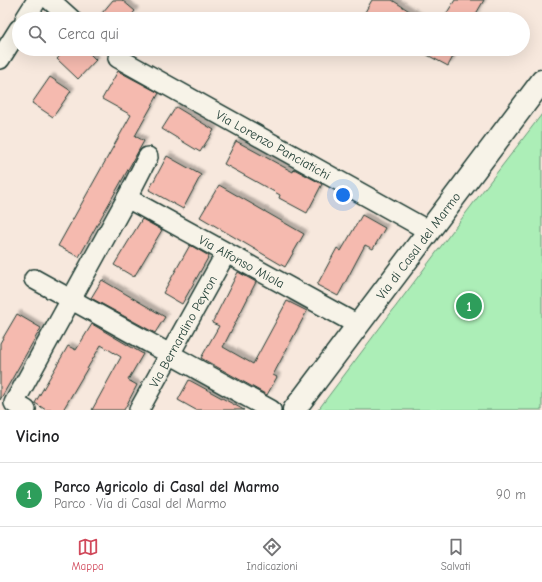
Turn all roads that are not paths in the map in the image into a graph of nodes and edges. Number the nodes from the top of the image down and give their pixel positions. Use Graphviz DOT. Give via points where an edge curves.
graph roads {
  1 [pos="37,0"];
  2 [pos="50,0"];
  3 [pos="29,12"];
  4 [pos="63,12"];
  5 [pos="12,40"];
  6 [pos="116,56"];
  7 [pos="0,59"];
  8 [pos="542,81"];
  9 [pos="148,157"];
  10 [pos="127,198"];
  11 [pos="429,231"];
  12 [pos="226,253"];
  13 [pos="34,279"];
  14 [pos="71,300"];
  15 [pos="358,325"];
  16 [pos="170,355"];
  17 [pos="26,410"];
  18 [pos="139,410"];
  19 [pos="271,410"];
  20 [pos="294,410"];
  1 -- 3 [label="street"];
  2 -- 4 [label="street"];
  5 -- 7 [label="street"];
  6 -- 11 [label="street, Via Lorenzo Panciatichi"];
  8 -- 11 [label="main road, Via di Casal del Marmo"];
  9 -- 10 [label="street"];
  10 -- 12 [label="street, Via Alfonso Miola"];
  10 -- 14 [label="street"];
  11 -- 15 [label="main road, Via di Casal del Marmo"];
  12 -- 15 [label="street, Via Alfonso Miola"];
  12 -- 16 [label="street, Via Bernardino Peyron"];
  13 -- 14 [label="street"];
  14 -- 16 [label="street"];
  14 -- 17 [label="street" via="14,403"];
  15 -- 20 [label="main road, Via di Casal del Marmo"];
  16 -- 18 [label="street, Via Bernardino Peyron"];
  16 -- 19 [label="street"];
}
